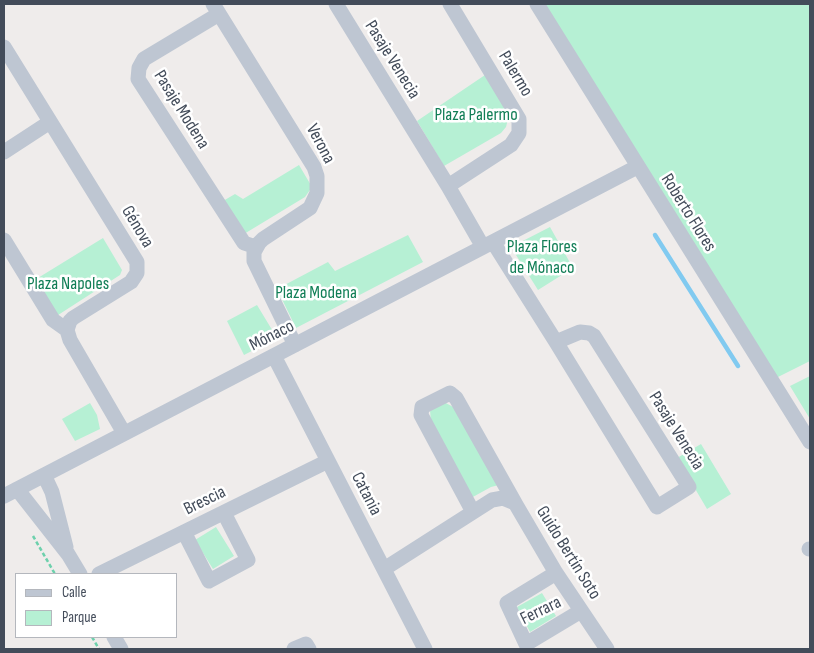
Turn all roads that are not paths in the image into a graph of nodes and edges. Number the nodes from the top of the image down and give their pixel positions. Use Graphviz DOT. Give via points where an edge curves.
graph roads {
  1 [pos="336,4"];
  2 [pos="450,4"];
  3 [pos="537,4"];
  4 [pos="216,9"];
  5 [pos="4,46"];
  6 [pos="50,122"];
  7 [pos="4,152"];
  8 [pos="637,167"];
  9 [pos="448,186"];
  10 [pos="4,240"];
  11 [pos="488,245"];
  12 [pos="256,247"];
  13 [pos="67,330"];
  14 [pos="556,342"];
  15 [pos="295,345"];
  16 [pos="274,356"];
  17 [pos="124,433"];
  18 [pos="810,442"];
  19 [pos="328,461"];
  20 [pos="44,475"];
  21 [pos="10,493"];
  22 [pos="515,503"];
  23 [pos="473,512"];
  24 [pos="224,513"];
  25 [pos="184,532"];
  26 [pos="68,554"];
  27 [pos="384,569"];
  28 [pos="79,573"];
  29 [pos="100,573"];
  30 [pos="556,573"];
  31 [pos="581,611"];
  32 [pos="115,638"];
  33 [pos="121,649"];
  34 [pos="294,649"];
  35 [pos="309,649"];
  36 [pos="425,649"];
  37 [pos="607,649"];
  1 -- 9 [label="street, Pasaje Venecia"];
  2 -- 9 [label="street, Palermo" via="516,112 520,126 511,145"];
  3 -- 8 [label="street, Roberto Flores"];
  4 -- 12 [label="street, Verona" via="317,176 317,193 310,208"];
  4 -- 12 [label="street, Pasaje Modena" via="144,59 138,79 244,243"];
  5 -- 6 [label="street, Génova"];
  6 -- 7 [label="street"];
  6 -- 13 [label="street, Génova" via="138,268 131,282 73,318"];
  8 -- 11 [label="street, Mónaco"];
  8 -- 18 [label="street, Roberto Flores"];
  9 -- 11 [label="street"];
  10 -- 13 [label="street" via="53,320"];
  11 -- 14 [label="street, Pasaje Venecia"];
  11 -- 15 [label="street, Mónaco"];
  12 -- 15 [label="street" via="254,261"];
  13 -- 17 [label="street"];
  14 -- 14 [label="street, Pasaje Venecia" via="657,507 689,487 594,336 580,332"];
  15 -- 16 [label="street, Mónaco"];
  16 -- 17 [label="street, Mónaco"];
  16 -- 19 [label="street, Catania"];
  17 -- 20 [label="street, Mónaco"];
  19 -- 24 [label="street, Brescia"];
  19 -- 27 [label="street, Catania"];
  20 -- 21 [label="street, Mónaco"];
  20 -- 26 [label="street" via="52,492"];
  21 -- 26 [label="street"];
  22 -- 23 [label="street, Guido Bertín Soto" via="502,498 492,500"];
  22 -- 23 [label="street" via="456,398 450,393 422,407 421,415"];
  22 -- 30 [label="street, Guido Bertín Soto"];
  23 -- 27 [label="street, Guido Bertín Soto"];
  24 -- 25 [label="street, Brescia"];
  24 -- 25 [label="street" via="248,560 209,580"];
  25 -- 29 [label="street, Brescia"];
  26 -- 28 [label="street"];
  27 -- 36 [label="street, Catania"];
  30 -- 31 [label="street, Guido Bertín Soto"];
  30 -- 31 [label="street, Ferrara" via="507,603 526,644"];
  31 -- 37 [label="street, Guido Bertín Soto"];
  32 -- 33 [label="street"];
  34 -- 35 [label="street" via="306,644"];
}
